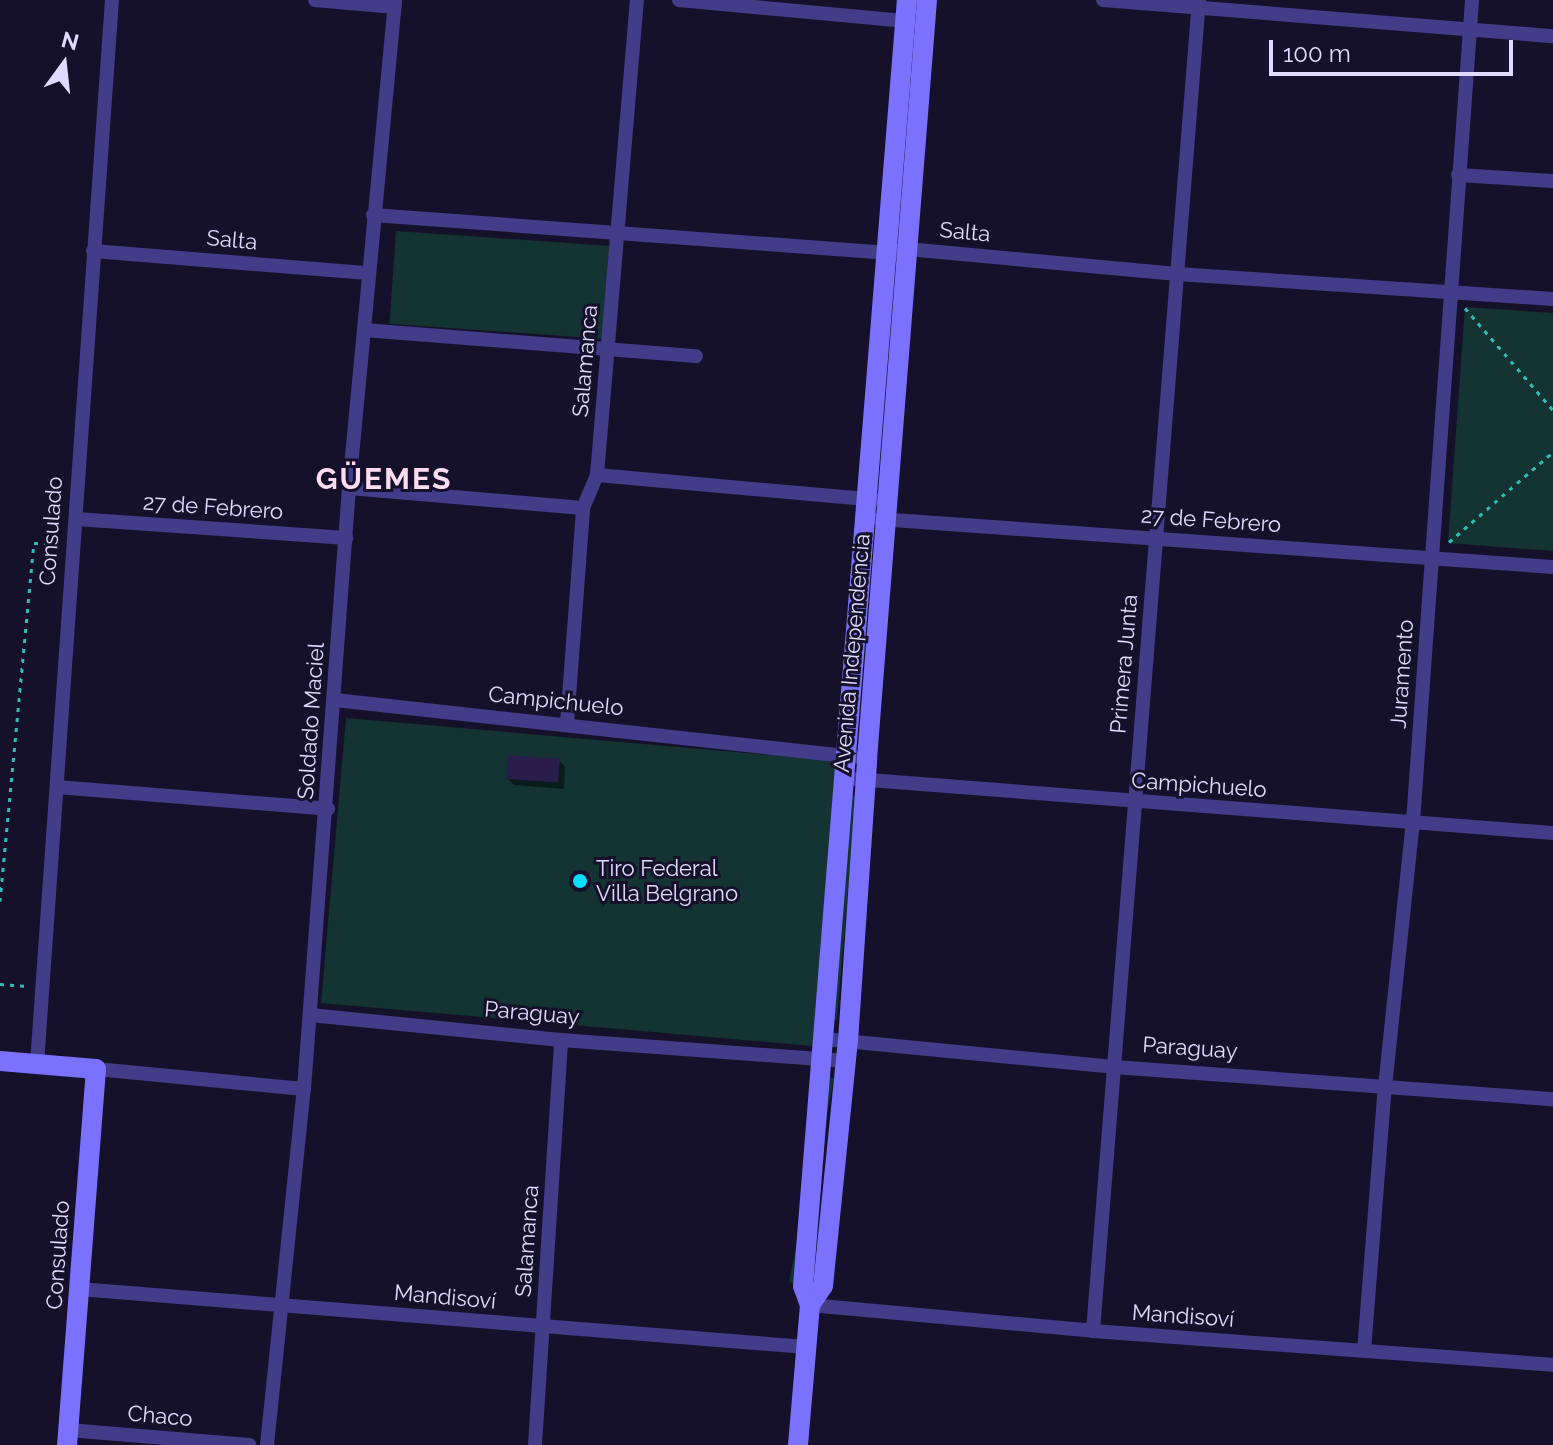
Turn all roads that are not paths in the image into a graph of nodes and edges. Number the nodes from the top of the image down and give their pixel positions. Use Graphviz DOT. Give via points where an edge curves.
graph roads {
  1 [pos="112,0"];
  2 [pos="315,0"];
  3 [pos="637,0"];
  4 [pos="679,0"];
  5 [pos="907,0"];
  6 [pos="927,0"];
  7 [pos="1103,0"];
  8 [pos="1472,0"];
  9 [pos="395,3"];
  10 [pos="1198,5"];
  11 [pos="904,21"];
  12 [pos="1469,30"];
  13 [pos="1553,36"];
  14 [pos="1458,175"];
  15 [pos="1553,181"];
  16 [pos="373,215"];
  17 [pos="619,235"];
  18 [pos="93,251"];
  19 [pos="898,251"];
  20 [pos="368,273"];
  21 [pos="1177,274"];
  22 [pos="1448,291"];
  23 [pos="1553,299"];
  24 [pos="364,330"];
  25 [pos="608,348"];
  26 [pos="696,356"];
  27 [pos="597,475"];
  28 [pos="349,488"];
  29 [pos="583,508"];
  30 [pos="866,509"];
  31 [pos="888,511"];
  32 [pos="76,519"];
  33 [pos="346,538"];
  34 [pos="1156,538"];
  35 [pos="1432,558"];
  36 [pos="1553,567"];
  37 [pos="335,700"];
  38 [pos="567,723"];
  39 [pos="844,756"];
  40 [pos="866,768"];
  41 [pos="843,778"];
  42 [pos="57,787"];
  43 [pos="1135,802"];
  44 [pos="328,809"];
  45 [pos="1413,822"];
  46 [pos="1553,833"];
  47 [pos="310,1015"];
  48 [pos="561,1040"];
  49 [pos="823,1049"];
  50 [pos="847,1051"];
  51 [pos="0,1061"];
  52 [pos="37,1064"];
  53 [pos="1114,1067"];
  54 [pos="96,1069"];
  55 [pos="1385,1087"];
  56 [pos="304,1089"];
  57 [pos="1553,1099"];
  58 [pos="79,1289"];
  59 [pos="283,1304"];
  60 [pos="810,1305"];
  61 [pos="544,1328"];
  62 [pos="1093,1331"];
  63 [pos="806,1347"];
  64 [pos="1364,1351"];
  65 [pos="1553,1365"];
  66 [pos="68,1438"];
  67 [pos="249,1445"];
  68 [pos="267,1445"];
  69 [pos="535,1445"];
  70 [pos="798,1445"];
  1 -- 18 [label="street, Consulado"];
  2 -- 9 [label="street"];
  3 -- 17 [label="street, Salamanca"];
  4 -- 11 [label="street"];
  5 -- 11 [label="street, Avenida Independencia"];
  6 -- 19 [label="street, Avenida Independencia"];
  7 -- 10 [label="street"];
  8 -- 12 [label="street, Juramento"];
  9 -- 16 [label="street, Soldado Maciel"];
  10 -- 12 [label="street"];
  10 -- 21 [label="street, Primera Junta"];
  11 -- 19 [label="street, Avenida Independencia"];
  12 -- 13 [label="street"];
  12 -- 14 [label="street, Juramento"];
  14 -- 15 [label="street"];
  14 -- 22 [label="street, Juramento"];
  16 -- 17 [label="street, Salta"];
  16 -- 20 [label="street, Soldado Maciel"];
  17 -- 19 [label="street, Salta"];
  17 -- 25 [label="street, Salamanca"];
  18 -- 20 [label="street, Salta"];
  18 -- 32 [label="street, Consulado"];
  19 -- 21 [label="street, Salta"];
  19 -- 30 [label="street, Avenida Independencia"];
  19 -- 31 [label="street, Avenida Independencia"];
  20 -- 24 [label="street, Soldado Maciel"];
  21 -- 22 [label="street, Salta"];
  21 -- 34 [label="street, Primera Junta"];
  22 -- 23 [label="street, Salta"];
  22 -- 35 [label="street, Juramento"];
  24 -- 25 [label="street"];
  24 -- 28 [label="street, Soldado Maciel"];
  25 -- 26 [label="street"];
  25 -- 27 [label="street, Salamanca"];
  27 -- 29 [label="street, Salamanca"];
  27 -- 30 [label="street, 27 de Febrero"];
  28 -- 29 [label="street"];
  28 -- 33 [label="street, Soldado Maciel"];
  29 -- 38 [label="street, Salamanca"];
  30 -- 31 [label="street, 27 de Febrero"];
  30 -- 39 [label="street, Avenida Independencia"];
  31 -- 34 [label="street, 27 de Febrero"];
  31 -- 40 [label="street, Avenida Independencia"];
  32 -- 33 [label="street, 27 de Febrero"];
  32 -- 42 [label="street, Consulado"];
  33 -- 37 [label="street, Soldado Maciel"];
  34 -- 35 [label="street, 27 de Febrero"];
  34 -- 43 [label="street, Primera Junta"];
  35 -- 36 [label="street, 27 de Febrero"];
  35 -- 45 [label="street, Juramento"];
  37 -- 38 [label="street, Campichuelo"];
  37 -- 44 [label="street, Soldado Maciel"];
  38 -- 39 [label="street, Campichuelo"];
  39 -- 40 [label="street, Campichuelo"];
  39 -- 41 [label="street, Avenida Independencia"];
  40 -- 41 [label="street, Campichuelo"];
  40 -- 43 [label="street, Campichuelo"];
  40 -- 50 [label="street, Avenida Independencia"];
  41 -- 49 [label="street, Avenida Independencia"];
  42 -- 44 [label="street"];
  42 -- 52 [label="street, Consulado"];
  43 -- 45 [label="street, Campichuelo"];
  43 -- 53 [label="street, Primera Junta"];
  44 -- 47 [label="street, Soldado Maciel"];
  45 -- 46 [label="street, Campichuelo"];
  45 -- 55 [label="street, Juramento"];
  47 -- 48 [label="street, Paraguay"];
  47 -- 56 [label="street, Soldado Maciel"];
  48 -- 49 [label="street, Paraguay"];
  48 -- 61 [label="street, Salamanca"];
  49 -- 50 [label="street, Paraguay"];
  49 -- 60 [label="street, Avenida Independencia" via="803,1286"];
  50 -- 53 [label="street, Paraguay"];
  50 -- 60 [label="street, Avenida Independencia" via="823,1286"];
  51 -- 52 [label="street"];
  52 -- 54 [label="street"];
  53 -- 55 [label="street, Paraguay"];
  53 -- 62 [label="street, Primera Junta"];
  54 -- 56 [label="street"];
  54 -- 58 [label="street, Consulado"];
  55 -- 57 [label="street, Paraguay"];
  55 -- 64 [label="street, Juramento"];
  56 -- 59 [label="street, Soldado Maciel"];
  58 -- 59 [label="street, Mandisoví"];
  58 -- 66 [label="street, Consulado"];
  59 -- 61 [label="street, Mandisoví"];
  59 -- 68 [label="street, Soldado Maciel"];
  60 -- 62 [label="street, Mandisoví"];
  60 -- 63 [label="street, Avenida Independencia"];
  61 -- 63 [label="street, Mandisoví"];
  61 -- 69 [label="street, Salamanca"];
  62 -- 64 [label="street, Mandisoví"];
  63 -- 70 [label="street, Avenida Independencia"];
  64 -- 65 [label="street, Mandisoví"];
  66 -- 67 [label="street, Chaco"];
}
